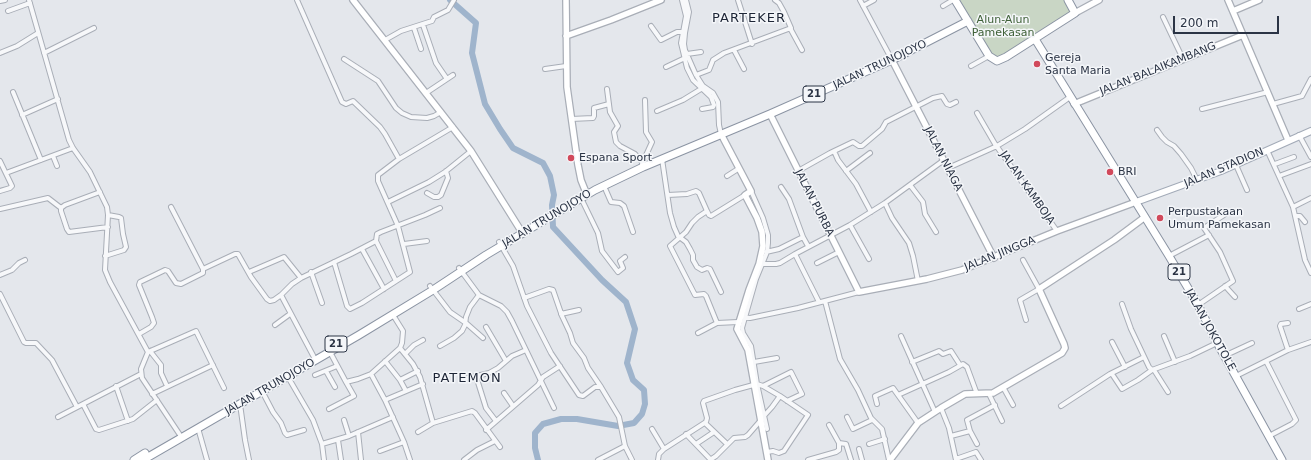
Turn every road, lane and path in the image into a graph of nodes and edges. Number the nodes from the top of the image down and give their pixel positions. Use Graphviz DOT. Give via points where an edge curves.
graph roads {
  1 [pos="5,0"];
  2 [pos="297,0"];
  3 [pos="353,0"];
  4 [pos="454,0"];
  5 [pos="566,0"];
  6 [pos="661,0"];
  7 [pos="682,0"];
  8 [pos="686,0"];
  9 [pos="738,0"];
  10 [pos="776,0"];
  11 [pos="860,0"];
  12 [pos="874,0"];
  13 [pos="954,0"];
  14 [pos="1068,0"];
  15 [pos="1099,0"];
  16 [pos="1228,0"];
  17 [pos="1259,0"];
  18 [pos="0,1"];
  19 [pos="30,1"];
  20 [pos="863,6"];
  21 [pos="943,6"];
  22 [pos="8,11"];
  23 [pos="1233,11"];
  24 [pos="1075,13"];
  25 [pos="1163,17"];
  26 [pos="968,21"];
  27 [pos="423,25"];
  28 [pos="651,26"];
  29 [pos="94,28"];
  30 [pos="414,28"];
  31 [pos="790,28"];
  32 [pos="38,33"];
  33 [pos="683,35"];
  34 [pos="1243,35"];
  35 [pos="566,36"];
  36 [pos="1035,39"];
  37 [pos="386,40"];
  38 [pos="752,44"];
  39 [pos="421,49"];
  40 [pos="734,50"];
  41 [pos="802,50"];
  42 [pos="701,52"];
  43 [pos="0,53"];
  44 [pos="44,53"];
  45 [pos="989,56"];
  46 [pos="687,57"];
  47 [pos="344,59"];
  48 [pos="1183,59"];
  49 [pos="892,60"];
  50 [pos="566,66"];
  51 [pos="666,66"];
  52 [pos="971,66"];
  53 [pos="545,69"];
  54 [pos="744,69"];
  55 [pos="453,75"];
  56 [pos="696,75"];
  57 [pos="447,78"];
  58 [pos="1311,79"];
  59 [pos="607,89"];
  60 [pos="701,89"];
  61 [pos="13,92"];
  62 [pos="1268,92"];
  63 [pos="426,93"];
  64 [pos="58,99"];
  65 [pos="645,100"];
  66 [pos="1072,100"];
  67 [pos="956,102"];
  68 [pos="609,104"];
  69 [pos="714,107"];
  70 [pos="719,107"];
  71 [pos="916,107"];
  72 [pos="1274,107"];
  73 [pos="702,109"];
  74 [pos="1202,110"];
  75 [pos="657,111"];
  76 [pos="441,112"];
  77 [pos="977,112"];
  78 [pos="770,114"];
  79 [pos="22,115"];
  80 [pos="571,119"];
  81 [pos="453,127"];
  82 [pos="1157,130"];
  83 [pos="1311,131"];
  84 [pos="721,134"];
  85 [pos="1300,135"];
  86 [pos="1288,140"];
  87 [pos="997,146"];
  88 [pos="73,148"];
  89 [pos="1268,150"];
  90 [pos="471,151"];
  91 [pos="834,151"];
  92 [pos="870,153"];
  93 [pos="53,156"];
  94 [pos="1294,157"];
  95 [pos="1311,157"];
  96 [pos="399,159"];
  97 [pos="41,160"];
  98 [pos="660,160"];
  99 [pos="944,160"];
  100 [pos="0,161"];
  101 [pos="1275,164"];
  102 [pos="1311,164"];
  103 [pos="642,165"];
  104 [pos="1236,165"];
  105 [pos="57,166"];
  106 [pos="948,168"];
  107 [pos="738,169"];
  108 [pos="798,170"];
  109 [pos="446,171"];
  110 [pos="846,171"];
  111 [pos="6,173"];
  112 [pos="727,176"];
  113 [pos="1279,176"];
  114 [pos="1197,181"];
  115 [pos="910,185"];
  116 [pos="604,186"];
  117 [pos="781,187"];
  118 [pos="1247,190"];
  119 [pos="0,192"];
  120 [pos="100,192"];
  121 [pos="427,192"];
  122 [pos="748,193"];
  123 [pos="668,195"];
  124 [pos="584,196"];
  125 [pos="1311,198"];
  126 [pos="388,202"];
  127 [pos="885,203"];
  128 [pos="172,207"];
  129 [pos="1293,207"];
  130 [pos="61,208"];
  131 [pos="440,208"];
  132 [pos="0,209"];
  133 [pos="1140,209"];
  134 [pos="707,211"];
  135 [pos="871,212"];
  136 [pos="1227,213"];
  137 [pos="108,214"];
  138 [pos="1296,216"];
  139 [pos="1305,222"];
  140 [pos="850,225"];
  141 [pos="398,226"];
  142 [pos="108,227"];
  143 [pos="520,230"];
  144 [pos="1057,231"];
  145 [pos="633,232"];
  146 [pos="936,232"];
  147 [pos="830,235"];
  148 [pos="1209,235"];
  149 [pos="804,236"];
  150 [pos="680,237"];
  151 [pos="376,241"];
  152 [pos="427,241"];
  153 [pos="404,244"];
  154 [pos="500,244"];
  155 [pos="808,246"];
  156 [pos="362,249"];
  157 [pos="765,252"];
  158 [pos="839,252"];
  159 [pos="795,254"];
  160 [pos="105,256"];
  161 [pos="1169,256"];
  162 [pos="625,257"];
  163 [pos="994,258"];
  164 [pos="868,259"];
  165 [pos="25,260"];
  166 [pos="1024,260"];
  167 [pos="334,262"];
  168 [pos="817,263"];
  169 [pos="762,264"];
  170 [pos="203,269"];
  171 [pos="460,270"];
  172 [pos="249,272"];
  173 [pos="311,272"];
  174 [pos="1311,273"];
  175 [pos="0,275"];
  176 [pos="301,278"];
  177 [pos="396,281"];
  178 [pos="918,281"];
  179 [pos="1226,286"];
  180 [pos="432,288"];
  181 [pos="384,289"];
  182 [pos="1039,289"];
  183 [pos="751,291"];
  184 [pos="721,292"];
  185 [pos="859,292"];
  186 [pos="0,294"];
  187 [pos="281,295"];
  188 [pos="479,295"];
  189 [pos="1235,297"];
  190 [pos="524,298"];
  191 [pos="819,302"];
  192 [pos="322,303"];
  193 [pos="826,303"];
  194 [pos="1122,304"];
  195 [pos="1311,304"];
  196 [pos="1198,305"];
  197 [pos="1299,309"];
  198 [pos="579,310"];
  199 [pos="290,314"];
  200 [pos="561,314"];
  201 [pos="393,315"];
  202 [pos="742,318"];
  203 [pos="1026,320"];
  204 [pos="466,323"];
  205 [pos="717,323"];
  206 [pos="1288,323"];
  207 [pos="275,324"];
  208 [pos="486,327"];
  209 [pos="698,333"];
  210 [pos="139,334"];
  211 [pos="901,336"];
  212 [pos="1164,336"];
  213 [pos="483,338"];
  214 [pos="423,340"];
  215 [pos="1215,340"];
  216 [pos="1112,342"];
  217 [pos="1311,342"];
  218 [pos="1252,343"];
  219 [pos="440,346"];
  220 [pos="749,347"];
  221 [pos="400,348"];
  222 [pos="526,350"];
  223 [pos="1288,350"];
  224 [pos="149,352"];
  225 [pos="330,352"];
  226 [pos="405,354"];
  227 [pos="1224,356"];
  228 [pos="1144,357"];
  229 [pos="777,358"];
  230 [pos="314,359"];
  231 [pos="1174,360"];
  232 [pos="385,361"];
  233 [pos="506,361"];
  234 [pos="1266,361"];
  235 [pos="754,362"];
  236 [pos="912,362"];
  237 [pos="213,365"];
  238 [pos="960,365"];
  239 [pos="337,366"];
  240 [pos="560,366"];
  241 [pos="1125,367"];
  242 [pos="1152,369"];
  243 [pos="326,371"];
  244 [pos="418,372"];
  245 [pos="141,374"];
  246 [pos="371,374"];
  247 [pos="1112,374"];
  248 [pos="315,375"];
  249 [pos="476,376"];
  250 [pos="1236,376"];
  251 [pos="288,377"];
  252 [pos="464,379"];
  253 [pos="400,380"];
  254 [pos="541,380"];
  255 [pos="346,382"];
  256 [pos="423,384"];
  257 [pos="756,384"];
  258 [pos="921,384"];
  259 [pos="116,386"];
  260 [pos="167,386"];
  261 [pos="763,386"];
  262 [pos="335,387"];
  263 [pos="601,387"];
  264 [pos="1003,387"];
  265 [pos="224,388"];
  266 [pos="262,391"];
  267 [pos="406,391"];
  268 [pos="1168,392"];
  269 [pos="504,393"];
  270 [pos="152,394"];
  271 [pos="977,394"];
  272 [pos="989,394"];
  273 [pos="898,395"];
  274 [pos="780,396"];
  275 [pos="157,400"];
  276 [pos="385,400"];
  277 [pos="787,401"];
  278 [pos="83,404"];
  279 [pos="240,404"];
  280 [pos="877,404"];
  281 [pos="995,405"];
  282 [pos="1013,405"];
  283 [pos="513,406"];
  284 [pos="1061,406"];
  285 [pos="77,407"];
  286 [pos="554,408"];
  287 [pos="941,408"];
  288 [pos="329,409"];
  289 [pos="935,412"];
  290 [pos="58,417"];
  291 [pos="393,417"];
  292 [pos="847,417"];
  293 [pos="762,418"];
  294 [pos="344,420"];
  295 [pos="872,420"];
  296 [pos="128,421"];
  297 [pos="496,421"];
  298 [pos="1002,421"];
  299 [pos="433,423"];
  300 [pos="705,423"];
  301 [pos="918,423"];
  302 [pos="829,425"];
  303 [pos="198,428"];
  304 [pos="652,429"];
  305 [pos="767,429"];
  306 [pos="304,430"];
  307 [pos="486,430"];
  308 [pos="970,431"];
  309 [pos="358,432"];
  310 [pos="418,432"];
  311 [pos="714,432"];
  312 [pos="179,433"];
  313 [pos="686,434"];
  314 [pos="349,436"];
  315 [pos="951,436"];
  316 [pos="1269,436"];
  317 [pos="885,439"];
  318 [pos="338,440"];
  319 [pos="495,441"];
  320 [pos="404,442"];
  321 [pos="839,443"];
  322 [pos="322,444"];
  323 [pos="696,444"];
  324 [pos="727,444"];
  325 [pos="869,444"];
  326 [pos="977,444"];
  327 [pos="500,446"];
  328 [pos="625,446"];
  329 [pos="664,449"];
  330 [pos="859,449"];
  331 [pos="380,451"];
  332 [pos="768,452"];
  333 [pos="152,458"];
  334 [pos="134,460"];
  335 [pos="142,460"];
  336 [pos="207,460"];
  337 [pos="249,460"];
  338 [pos="324,460"];
  339 [pos="342,460"];
  340 [pos="361,460"];
  341 [pos="410,460"];
  342 [pos="464,460"];
  343 [pos="598,460"];
  344 [pos="632,460"];
  345 [pos="658,460"];
  346 [pos="710,460"];
  347 [pos="768,460"];
  348 [pos="808,460"];
  349 [pos="851,460"];
  350 [pos="862,460"];
  351 [pos="890,460"];
  352 [pos="956,460"];
  353 [pos="981,460"];
  354 [pos="1282,460"];
  1 -- 18 [label="street"];
  2 -- 96 [label="street" via="342,102 346,104 353,101 380,127"];
  3 -- 37 [label="street"];
  4 -- 27 [label="street" via="449,10"];
  5 -- 35 [label="street"];
  6 -- 35 [label="street"];
  7 -- 33 [label="street" via="686,16"];
  8 -- 33 [label="street" via="689,17"];
  9 -- 38 [label="street"];
  10 -- 31 [label="street"];
  11 -- 20 [label="street"];
  12 -- 20 [label="street"];
  13 -- 21 [label="street"];
  13 -- 26 [label="highway"];
  14 -- 24 [label="highway"];
  15 -- 24 [label="street"];
  16 -- 23 [label="street"];
  17 -- 23 [label="street"];
  19 -- 22 [label="street"];
  19 -- 32 [label="street"];
  20 -- 49 [label="street"];
  23 -- 34 [label="street"];
  24 -- 36 [label="highway"];
  25 -- 48 [label="street"];
  26 -- 45 [label="highway"];
  26 -- 49 [label="highway, JALAN TRUNOJOYO / 21"];
  27 -- 30 [label="street"];
  27 -- 57 [label="street" via="436,63"];
  28 -- 33 [label="street" via="660,40 677,32"];
  29 -- 44 [label="street"];
  30 -- 37 [label="street" via="401,31"];
  30 -- 39 [label="street"];
  31 -- 38 [label="street"];
  31 -- 41 [label="street"];
  32 -- 43 [label="street"];
  32 -- 44 [label="street"];
  33 -- 46 [label="street" via="681,47"];
  34 -- 48 [label="street, JALAN BALAIKAMBANG"];
  34 -- 62 [label="street"];
  35 -- 50 [label="street"];
  36 -- 45 [label="highway" via="1001,60 994,60"];
  36 -- 66 [label="highway, JALAN JOKOTOLE / 21"];
  37 -- 63 [label="street"];
  38 -- 40 [label="street"];
  40 -- 54 [label="street"];
  40 -- 56 [label="street" via="712,60 710,69"];
  42 -- 46 [label="street"];
  44 -- 64 [label="street"];
  45 -- 52 [label="street"];
  46 -- 51 [label="street"];
  46 -- 56 [label="street"];
  46 -- 60 [label="street" via="691,77"];
  47 -- 76 [label="street" via="378,81 402,113 411,117 427,118"];
  48 -- 66 [label="street, JALAN BALAIKAMBANG"];
  49 -- 71 [label="street, JALAN NIAGA"];
  49 -- 78 [label="highway, JALAN TRUNOJOYO / 21"];
  50 -- 53 [label="street"];
  50 -- 80 [label="street"];
  55 -- 57 [label="street"];
  56 -- 70 [label="street" via="713,93"];
  57 -- 63 [label="street"];
  58 -- 72 [label="street" via="1302,96"];
  59 -- 68 [label="street"];
  60 -- 69 [label="street" via="711,98"];
  60 -- 75 [label="street"];
  61 -- 79 [label="street"];
  62 -- 72 [label="street"];
  62 -- 74 [label="street"];
  63 -- 76 [label="street"];
  64 -- 79 [label="street"];
  64 -- 88 [label="street"];
  65 -- 103 [label="street" via="646,132 652,142"];
  66 -- 87 [label="street"];
  66 -- 133 [label="highway, JALAN JOKOTOLE / 21"];
  67 -- 71 [label="street" via="948,105 940,96"];
  68 -- 80 [label="street" via="594,108 593,118"];
  68 -- 103 [label="street" via="610,112 618,126 614,132 616,142 635,154"];
  69 -- 70 [label="street"];
  69 -- 73 [label="street"];
  70 -- 84 [label="street"];
  71 -- 91 [label="street" via="886,122 882,129 862,146 853,142"];
  71 -- 99 [label="street, JALAN NIAGA"];
  72 -- 86 [label="street"];
  76 -- 81 [label="street"];
  77 -- 87 [label="street, JALAN KAMBOJA"];
  78 -- 84 [label="highway, JALAN TRUNOJOYO / 21"];
  78 -- 108 [label="street, JALAN PURBA"];
  79 -- 97 [label="street"];
  80 -- 124 [label="street"];
  81 -- 90 [label="street"];
  81 -- 96 [label="street"];
  82 -- 114 [label="street" via="1181,154"];
  83 -- 85 [label="main road, JALAN STADION"];
  84 -- 98 [label="highway, JALAN TRUNOJOYO / 21"];
  84 -- 107 [label="street"];
  85 -- 86 [label="main road, JALAN STADION"];
  85 -- 95 [label="street"];
  86 -- 89 [label="main road, JALAN STADION"];
  87 -- 106 [label="street"];
  87 -- 144 [label="street, JALAN KAMBOJA"];
  88 -- 93 [label="street"];
  88 -- 120 [label="street"];
  89 -- 101 [label="street"];
  89 -- 104 [label="main road, JALAN STADION"];
  90 -- 109 [label="street"];
  90 -- 143 [label="street"];
  91 -- 108 [label="street"];
  91 -- 110 [label="street"];
  92 -- 110 [label="street"];
  93 -- 97 [label="street"];
  93 -- 105 [label="street"];
  94 -- 101 [label="street"];
  96 -- 126 [label="street" via="378,175"];
  97 -- 111 [label="street"];
  98 -- 103 [label="highway, 21"];
  98 -- 123 [label="street"];
  99 -- 106 [label="street, JALAN NIAGA"];
  99 -- 115 [label="street"];
  100 -- 111 [label="street"];
  101 -- 113 [label="street"];
  102 -- 113 [label="street"];
  103 -- 116 [label="highway, 21"];
  104 -- 114 [label="main road, JALAN STADION"];
  104 -- 118 [label="street"];
  106 -- 163 [label="street, JALAN NIAGA"];
  107 -- 112 [label="street"];
  107 -- 122 [label="street"];
  108 -- 147 [label="street, JALAN PURBA"];
  109 -- 121 [label="street" via="448,178 441,195 434,197"];
  109 -- 126 [label="street"];
  110 -- 135 [label="street"];
  111 -- 119 [label="street" via="12,187"];
  113 -- 129 [label="street"];
  114 -- 133 [label="main road, JALAN STADION"];
  115 -- 127 [label="street"];
  115 -- 146 [label="street" via="923,202 925,214"];
  116 -- 124 [label="highway, JALAN TRUNOJOYO / 21"];
  116 -- 145 [label="street" via="611,202 624,206"];
  117 -- 149 [label="street" via="789,199"];
  120 -- 130 [label="street"];
  120 -- 137 [label="street"];
  122 -- 134 [label="street" via="711,216"];
  122 -- 157 [label="street" via="762,232"];
  123 -- 134 [label="street" via="696,191"];
  123 -- 150 [label="street" via="674,227"];
  124 -- 143 [label="highway, JALAN TRUNOJOYO / 21"];
  124 -- 162 [label="street" via="602,251 618,272 623,268 620,262"];
  125 -- 129 [label="street"];
  126 -- 141 [label="street"];
  127 -- 135 [label="street"];
  127 -- 178 [label="street" via="909,243"];
  128 -- 170 [label="street"];
  129 -- 138 [label="street"];
  130 -- 132 [label="street" via="48,198"];
  130 -- 142 [label="street" via="69,232"];
  131 -- 141 [label="street"];
  133 -- 144 [label="street, JALAN JINGGA"];
  133 -- 161 [label="highway, JALAN JOKOTOLE / 21"];
  133 -- 182 [label="street" via="1114,240"];
  134 -- 150 [label="street"];
  135 -- 140 [label="street"];
  136 -- 148 [label="street" via="1204,227"];
  137 -- 142 [label="street"];
  137 -- 160 [label="street" via="120,218 126,247"];
  138 -- 139 [label="street" via="1300,216"];
  138 -- 174 [label="street" via="1305,260"];
  140 -- 147 [label="street"];
  140 -- 164 [label="street"];
  141 -- 151 [label="street" via="379,232"];
  141 -- 153 [label="street"];
  142 -- 160 [label="street"];
  143 -- 154 [label="highway, JALAN TRUNOJOYO / 21"];
  144 -- 163 [label="street, JALAN JINGGA"];
  147 -- 155 [label="street"];
  147 -- 158 [label="street, JALAN PURBA"];
  148 -- 161 [label="street"];
  148 -- 179 [label="street" via="1234,280"];
  149 -- 155 [label="street"];
  149 -- 157 [label="street" via="779,249"];
  150 -- 184 [label="street" via="694,255 693,260 697,267 702,270 710,269"];
  150 -- 205 [label="street" via="670,244 670,247 695,295 706,296"];
  151 -- 156 [label="street"];
  151 -- 177 [label="street"];
  152 -- 153 [label="street"];
  153 -- 177 [label="street" via="411,271"];
  154 -- 171 [label="highway, JALAN TRUNOJOYO / 21"];
  154 -- 190 [label="street" via="513,266"];
  155 -- 159 [label="street"];
  156 -- 167 [label="street"];
  156 -- 181 [label="street"];
  157 -- 169 [label="street"];
  157 -- 183 [label="street"];
  158 -- 168 [label="street"];
  158 -- 185 [label="street, JALAN PURBA"];
  159 -- 169 [label="street" via="776,264"];
  159 -- 191 [label="street"];
  160 -- 210 [label="street" via="106,276"];
  161 -- 196 [label="highway, JALAN JOKOTOLE / 21"];
  163 -- 178 [label="street, JALAN JINGGA" via="956,272"];
  165 -- 175 [label="street"];
  166 -- 182 [label="street"];
  167 -- 173 [label="street"];
  167 -- 181 [label="street" via="348,308"];
  169 -- 183 [label="street"];
  170 -- 172 [label="street" via="237,254"];
  170 -- 210 [label="street" via="203,273 181,284 176,283 165,270 140,282 154,323"];
  171 -- 180 [label="highway, JALAN TRUNOJOYO / 21"];
  171 -- 188 [label="street"];
  172 -- 176 [label="street" via="284,257"];
  172 -- 187 [label="street" via="268,300 274,300"];
  173 -- 176 [label="street"];
  173 -- 192 [label="street"];
  176 -- 187 [label="street"];
  177 -- 181 [label="street"];
  178 -- 185 [label="street, JALAN JINGGA"];
  179 -- 189 [label="street"];
  179 -- 196 [label="street"];
  180 -- 201 [label="highway, JALAN TRUNOJOYO / 21"];
  180 -- 204 [label="street" via="450,312"];
  180 -- 230 [label="highway, JALAN TRUNOJOYO / 21"];
  182 -- 203 [label="street" via="1020,300"];
  182 -- 264 [label="street" via="1065,348 1048,362"];
  183 -- 202 [label="street"];
  185 -- 193 [label="street"];
  186 -- 285 [label="street" via="24,342 36,343 52,360"];
  187 -- 199 [label="street"];
  188 -- 204 [label="street" via="470,307"];
  188 -- 222 [label="street" via="501,306 507,312"];
  190 -- 200 [label="street" via="552,289"];
  190 -- 240 [label="street" via="545,342"];
  191 -- 193 [label="street"];
  191 -- 202 [label="street"];
  193 -- 295 [label="street" via="840,359"];
  194 -- 228 [label="street"];
  195 -- 197 [label="street"];
  196 -- 215 [label="highway, JALAN JOKOTOLE / 21"];
  198 -- 200 [label="street"];
  199 -- 207 [label="street"];
  199 -- 230 [label="street"];
  200 -- 263 [label="street" via="573,343"];
  201 -- 221 [label="street" via="404,334"];
  201 -- 225 [label="highway, JALAN TRUNOJOYO / 21"];
  202 -- 205 [label="street"];
  202 -- 220 [label="street" via="737,329"];
  204 -- 213 [label="street"];
  204 -- 219 [label="street" via="458,335"];
  205 -- 209 [label="street"];
  206 -- 223 [label="street" via="1280,326"];
  208 -- 233 [label="street"];
  210 -- 224 [label="street"];
  211 -- 236 [label="street"];
  212 -- 231 [label="street"];
  214 -- 226 [label="street"];
  215 -- 227 [label="highway, JALAN JOKOTOLE / 21"];
  215 -- 231 [label="street"];
  216 -- 241 [label="street"];
  217 -- 223 [label="street"];
  218 -- 227 [label="street"];
  220 -- 235 [label="street"];
  220 -- 257 [label="street"];
  221 -- 226 [label="street"];
  221 -- 232 [label="street"];
  222 -- 233 [label="street"];
  222 -- 254 [label="street"];
  223 -- 234 [label="street"];
  224 -- 237 [label="street" via="195,331"];
  224 -- 245 [label="street"];
  224 -- 260 [label="street" via="161,365 161,373"];
  225 -- 230 [label="highway, JALAN TRUNOJOYO / 21"];
  225 -- 239 [label="street"];
  226 -- 244 [label="street"];
  227 -- 250 [label="highway, JALAN JOKOTOLE / 21"];
  228 -- 241 [label="street"];
  228 -- 242 [label="street"];
  229 -- 235 [label="street"];
  230 -- 251 [label="highway, JALAN TRUNOJOYO / 21"];
  230 -- 312 [label="highway, JALAN TRUNOJOYO / 21"];
  231 -- 242 [label="street"];
  232 -- 246 [label="street"];
  232 -- 253 [label="street"];
  233 -- 249 [label="street" via="487,374"];
  234 -- 250 [label="street"];
  234 -- 316 [label="street" via="1296,420"];
  235 -- 257 [label="street"];
  236 -- 238 [label="street" via="939,351 943,354 951,351"];
  236 -- 258 [label="street"];
  237 -- 260 [label="street"];
  237 -- 265 [label="street"];
  238 -- 258 [label="street"];
  238 -- 271 [label="street" via="966,367"];
  239 -- 243 [label="street"];
  239 -- 255 [label="street"];
  240 -- 254 [label="street"];
  240 -- 263 [label="street" via="579,396"];
  241 -- 247 [label="street"];
  242 -- 247 [label="street" via="1126,387 1120,388"];
  242 -- 268 [label="street"];
  243 -- 248 [label="street"];
  243 -- 262 [label="street"];
  244 -- 253 [label="street"];
  244 -- 256 [label="street"];
  245 -- 259 [label="street"];
  245 -- 270 [label="street"];
  246 -- 255 [label="street"];
  246 -- 276 [label="street"];
  247 -- 284 [label="street"];
  249 -- 252 [label="street"];
  249 -- 297 [label="street" via="486,408"];
  250 -- 316 [label="highway, JALAN JOKOTOLE / 21"];
  251 -- 266 [label="highway, JALAN TRUNOJOYO / 21"];
  251 -- 322 [label="street" via="309,413"];
  253 -- 267 [label="street"];
  254 -- 283 [label="street" via="538,386"];
  254 -- 286 [label="street"];
  255 -- 288 [label="street" via="354,396"];
  256 -- 267 [label="street"];
  256 -- 299 [label="street"];
  257 -- 261 [label="street"];
  257 -- 293 [label="street"];
  257 -- 300 [label="street" via="704,401 707,420"];
  258 -- 273 [label="street"];
  258 -- 289 [label="street"];
  259 -- 278 [label="street"];
  259 -- 296 [label="street"];
  260 -- 270 [label="street"];
  261 -- 274 [label="street"];
  261 -- 277 [label="street" via="791,372 802,394"];
  263 -- 328 [label="street" via="621,424"];
  264 -- 272 [label="street"];
  264 -- 282 [label="street"];
  266 -- 279 [label="highway, JALAN TRUNOJOYO / 21"];
  266 -- 306 [label="street" via="285,434"];
  267 -- 276 [label="street"];
  269 -- 283 [label="street"];
  270 -- 275 [label="street"];
  271 -- 272 [label="street"];
  271 -- 287 [label="street" via="965,394"];
  272 -- 281 [label="street"];
  273 -- 280 [label="street" via="891,388 875,396"];
  273 -- 301 [label="street"];
  274 -- 277 [label="street"];
  274 -- 293 [label="street"];
  275 -- 296 [label="street"];
  275 -- 312 [label="street"];
  276 -- 291 [label="street"];
  277 -- 332 [label="street" via="808,415 784,451"];
  278 -- 285 [label="street"];
  278 -- 296 [label="street" via="98,430"];
  279 -- 303 [label="highway, JALAN TRUNOJOYO / 21"];
  279 -- 337 [label="street"];
  281 -- 298 [label="street"];
  281 -- 308 [label="street" via="967,420"];
  283 -- 297 [label="street"];
  285 -- 290 [label="street"];
  287 -- 289 [label="street"];
  287 -- 315 [label="street"];
  289 -- 301 [label="street"];
  291 -- 309 [label="street"];
  291 -- 320 [label="street"];
  292 -- 295 [label="street" via="853,429"];
  293 -- 305 [label="street"];
  293 -- 324 [label="street" via="747,436 736,437"];
  293 -- 332 [label="street"];
  294 -- 314 [label="street"];
  295 -- 317 [label="street" via="881,427"];
  297 -- 307 [label="street"];
  299 -- 307 [label="street" via="472,411"];
  299 -- 310 [label="street"];
  300 -- 311 [label="street"];
  300 -- 313 [label="street"];
  301 -- 351 [label="street"];
  302 -- 321 [label="street"];
  303 -- 312 [label="highway, JALAN TRUNOJOYO / 21"];
  303 -- 336 [label="street"];
  304 -- 329 [label="street"];
  307 -- 319 [label="street"];
  308 -- 315 [label="street"];
  308 -- 326 [label="street"];
  309 -- 314 [label="street"];
  309 -- 340 [label="street"];
  311 -- 323 [label="street"];
  311 -- 324 [label="street"];
  312 -- 333 [label="highway, JALAN TRUNOJOYO / 21"];
  312 -- 334 [label="highway, JALAN TRUNOJOYO / 21"];
  313 -- 323 [label="street"];
  313 -- 329 [label="street"];
  314 -- 318 [label="street"];
  315 -- 352 [label="street"];
  316 -- 354 [label="highway, JALAN JOKOTOLE / 21"];
  317 -- 325 [label="street"];
  317 -- 351 [label="street"];
  318 -- 322 [label="street"];
  318 -- 339 [label="street"];
  319 -- 327 [label="street"];
  319 -- 342 [label="street"];
  320 -- 331 [label="street"];
  320 -- 341 [label="street"];
  321 -- 348 [label="street" via="838,452"];
  321 -- 349 [label="street" via="846,444"];
  322 -- 338 [label="street"];
  323 -- 346 [label="street"];
  324 -- 346 [label="street"];
  328 -- 343 [label="street"];
  328 -- 344 [label="street"];
  329 -- 345 [label="street"];
  330 -- 350 [label="street"];
  332 -- 347 [label="street"];
  333 -- 335 [label="highway, JALAN TRUNOJOYO / 21"];
  352 -- 353 [label="street" via="976,452"];
}
